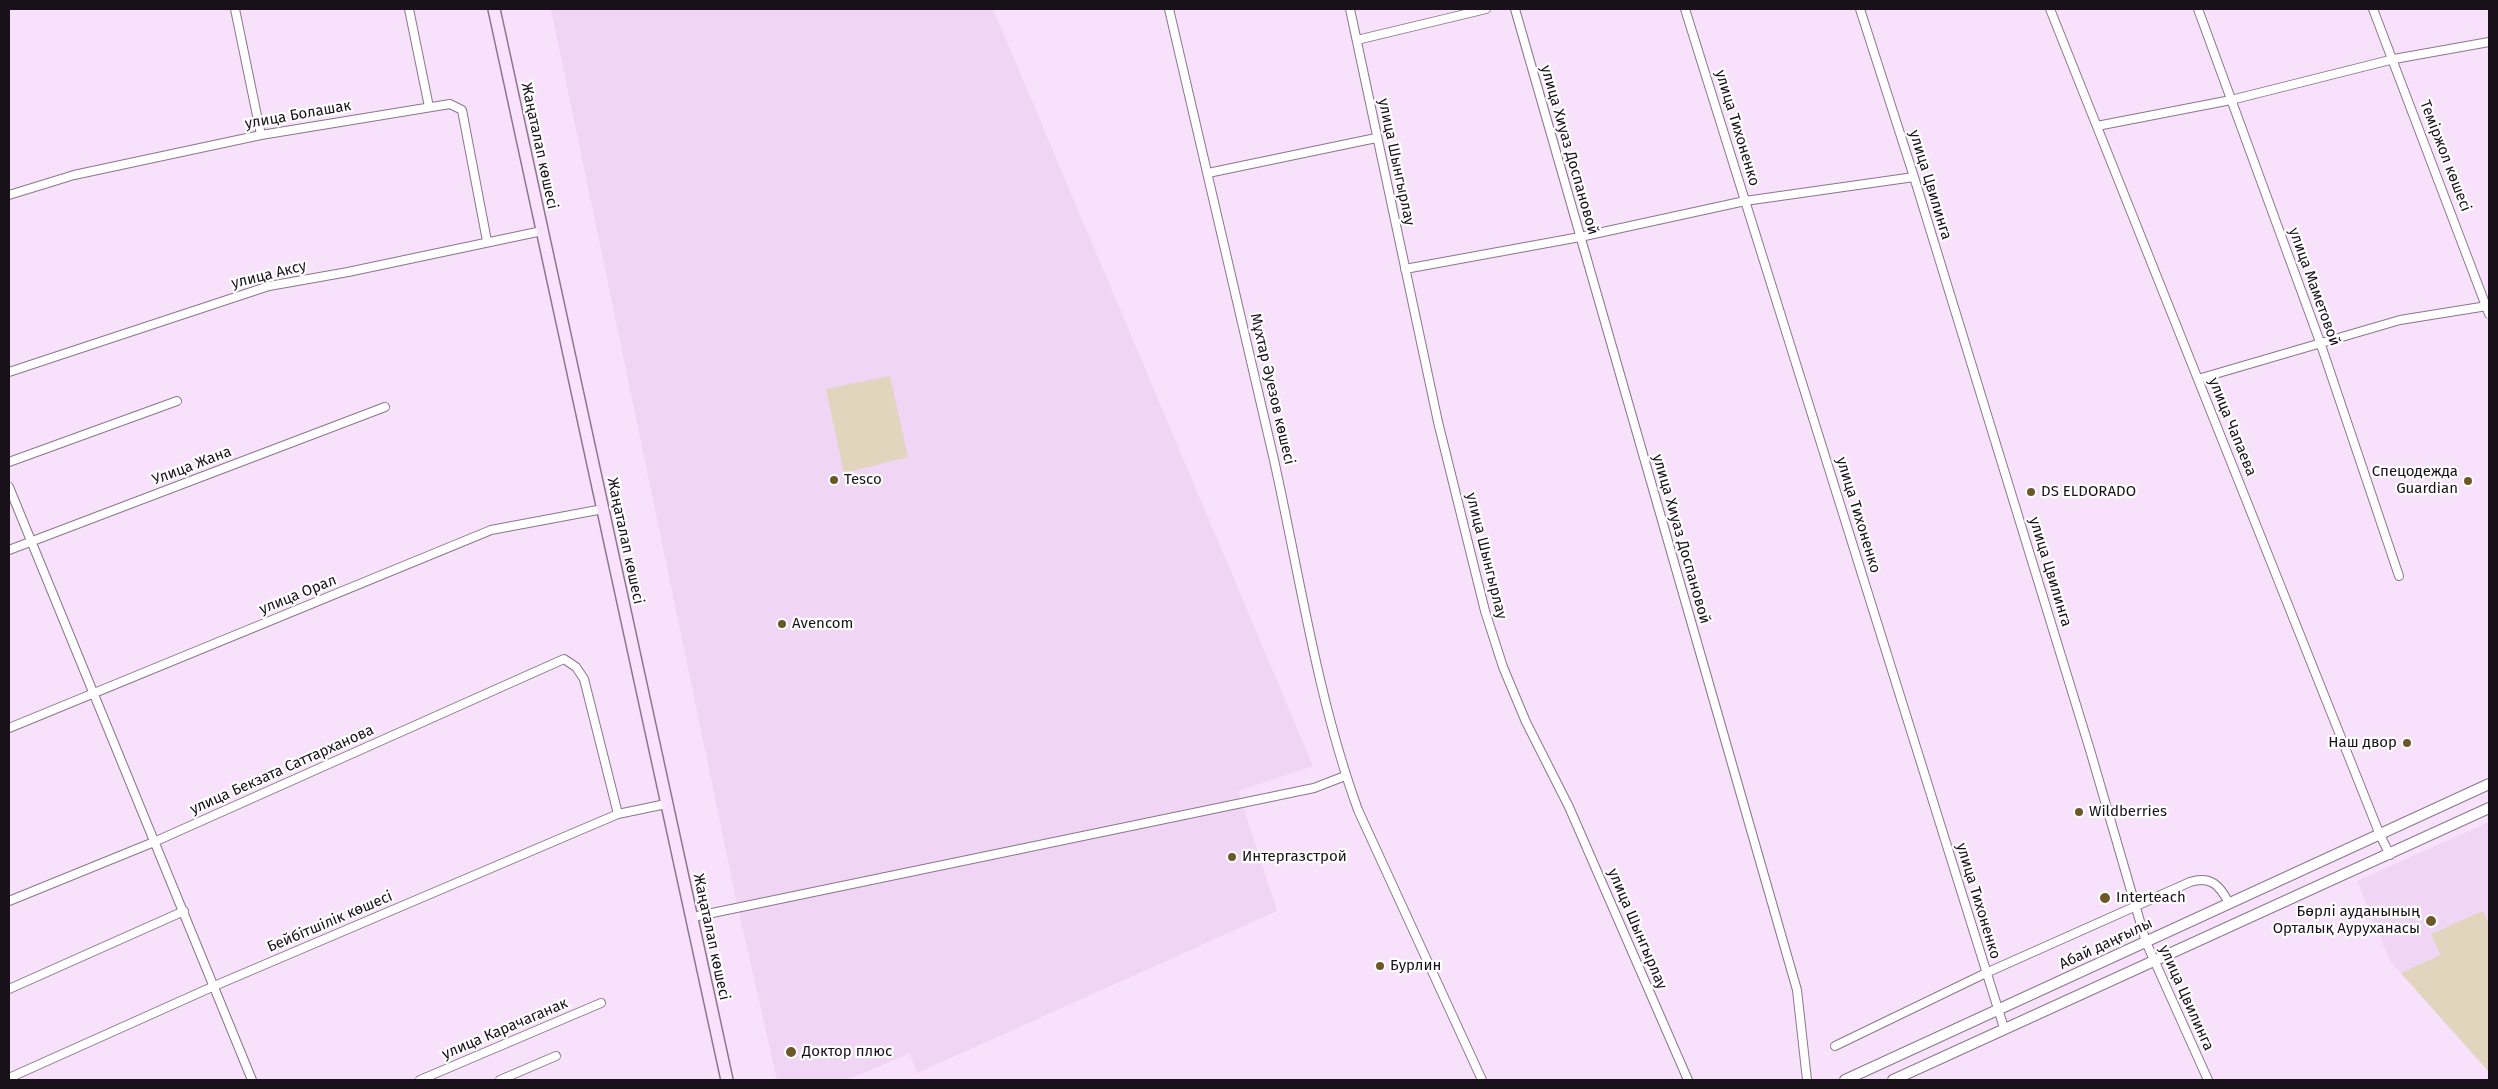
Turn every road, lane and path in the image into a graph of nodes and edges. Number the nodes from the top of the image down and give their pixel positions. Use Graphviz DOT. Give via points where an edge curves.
graph roads {
  1 [pos="235,9"];
  2 [pos="409,9"];
  3 [pos="494,9"];
  4 [pos="1169,9"];
  5 [pos="1350,9"];
  6 [pos="1486,9"];
  7 [pos="1515,9"];
  8 [pos="1685,9"];
  9 [pos="1860,9"];
  10 [pos="2050,9"];
  11 [pos="2198,9"];
  12 [pos="2373,9"];
  13 [pos="1357,40"];
  14 [pos="2489,42"];
  15 [pos="2394,59"];
  16 [pos="2231,100"];
  17 [pos="429,106"];
  18 [pos="2097,126"];
  19 [pos="261,135"];
  20 [pos="1376,138"];
  21 [pos="1208,173"];
  22 [pos="1914,177"];
  23 [pos="9,195"];
  24 [pos="1746,201"];
  25 [pos="542,231"];
  26 [pos="1580,237"];
  27 [pos="487,241"];
  28 [pos="1405,269"];
  29 [pos="2488,310"];
  30 [pos="2320,342"];
  31 [pos="9,372"];
  32 [pos="2198,379"];
  33 [pos="177,401"];
  34 [pos="385,407"];
  35 [pos="9,462"];
  36 [pos="9,487"];
  37 [pos="603,509"];
  38 [pos="31,542"];
  39 [pos="9,550"];
  40 [pos="2398,576"];
  41 [pos="93,694"];
  42 [pos="9,728"];
  43 [pos="1345,776"];
  44 [pos="2489,784"];
  45 [pos="666,804"];
  46 [pos="2489,808"];
  47 [pos="618,814"];
  48 [pos="2380,835"];
  49 [pos="154,842"];
  50 [pos="2390,855"];
  51 [pos="9,901"];
  52 [pos="2229,903"];
  53 [pos="2136,905"];
  54 [pos="184,911"];
  55 [pos="693,917"];
  56 [pos="2146,942"];
  57 [pos="2154,959"];
  58 [pos="1986,973"];
  59 [pos="212,987"];
  60 [pos="9,989"];
  61 [pos="601,1003"];
  62 [pos="1998,1010"];
  63 [pos="2004,1028"];
  64 [pos="1835,1046"];
  65 [pos="556,1056"];
  66 [pos="9,1078"];
  67 [pos="252,1080"];
  68 [pos="420,1080"];
  69 [pos="500,1080"];
  70 [pos="727,1080"];
  71 [pos="1482,1080"];
  72 [pos="1688,1080"];
  73 [pos="1806,1080"];
  74 [pos="1845,1080"];
  75 [pos="1893,1080"];
  76 [pos="2208,1080"];
  1 -- 19 [label="street"];
  2 -- 17 [label="street"];
  3 -- 25 [label="main road, Жаңаталап көшесі"];
  4 -- 21 [label="street, Мұхтар Әуезов көшесі"];
  5 -- 13 [label="street, улица Шынгырлау"];
  6 -- 13 [label="street"];
  7 -- 26 [label="street, улица Хиуаз Доспановой"];
  8 -- 24 [label="street, улица Тихоненко"];
  9 -- 22 [label="street, улица Цвилинга"];
  10 -- 18 [label="street, улица Чапаева"];
  11 -- 16 [label="street, улица Маметовой"];
  12 -- 15 [label="street, Теміржол көшесі"];
  13 -- 20 [label="street, улица Шынгырлау"];
  14 -- 15 [label="street"];
  15 -- 16 [label="street"];
  15 -- 29 [label="street, Теміржол көшесі"];
  16 -- 18 [label="street"];
  16 -- 30 [label="street, улица Маметовой"];
  17 -- 19 [label="street, улица Болашак"];
  17 -- 27 [label="street, улица Болашак" via="450,104 462,110"];
  18 -- 32 [label="street, улица Чапаева"];
  19 -- 23 [label="street, улица Болашак" via="74,175"];
  20 -- 21 [label="street"];
  20 -- 28 [label="street, улица Шынгырлау"];
  21 -- 43 [label="street, Мұхтар Әуезов көшесі" via="1274,462 1303,606"];
  22 -- 24 [label="street"];
  22 -- 53 [label="street, улица Цвилинга"];
  24 -- 26 [label="street"];
  24 -- 58 [label="street, улица Тихоненко"];
  25 -- 27 [label="street, улица Аксу"];
  25 -- 37 [label="main road, Жаңаталап көшесі"];
  26 -- 28 [label="street"];
  26 -- 73 [label="street, улица Хиуаз Доспановой" via="1797,990"];
  27 -- 31 [label="street, улица Аксу" via="269,286"];
  28 -- 72 [label="street, улица Шынгырлау" via="1443,441 1485,611 1503,668 1569,807"];
  29 -- 30 [label="street" via="2400,320"];
  30 -- 32 [label="street"];
  30 -- 40 [label="street, улица Маметовой"];
  32 -- 48 [label="street, улица Чапаева"];
  33 -- 35 [label="street"];
  34 -- 38 [label="street, Улица Жана"];
  36 -- 38 [label="street"];
  37 -- 41 [label="street, улица Орал" via="491,530"];
  37 -- 45 [label="main road, Жаңаталап көшесі"];
  38 -- 39 [label="street, Улица Жана"];
  38 -- 41 [label="street"];
  41 -- 42 [label="street, улица Орал"];
  41 -- 49 [label="street"];
  43 -- 55 [label="street" via="1305,790"];
  43 -- 71 [label="street, Мұхтар Әуезов көшесі"];
  44 -- 48 [label="street, Абай даңғылы"];
  45 -- 47 [label="street, Бейбітшілік көшесі"];
  45 -- 55 [label="main road, Жаңаталап көшесі"];
  46 -- 50 [label="street"];
  47 -- 49 [label="street, улица Бекзата Саттарханова" via="584,679 576,667 564,660"];
  47 -- 59 [label="street, Бейбітшілік көшесі"];
  48 -- 50 [label="street, улица Чапаева"];
  48 -- 52 [label="street, Абай даңғылы"];
  49 -- 51 [label="street, улица Бекзата Саттарханова"];
  49 -- 54 [label="street"];
  50 -- 57 [label="street"];
  52 -- 53 [label="street" via="2221,887 2200,878"];
  52 -- 56 [label="street, Абай даңғылы"];
  53 -- 56 [label="street, улица Цвилинга"];
  53 -- 58 [label="street"];
  54 -- 59 [label="street"];
  54 -- 60 [label="street"];
  55 -- 70 [label="main road, Жаңаталап көшесі"];
  56 -- 57 [label="street, улица Цвилинга"];
  56 -- 62 [label="street, Абай даңғылы"];
  57 -- 63 [label="street"];
  57 -- 76 [label="street, улица Цвилинга"];
  58 -- 62 [label="street, улица Тихоненко"];
  58 -- 64 [label="street"];
  59 -- 66 [label="street, Бейбітшілік көшесі"];
  59 -- 67 [label="street"];
  61 -- 68 [label="street, улица Карачаганак"];
  62 -- 63 [label="street, улица Тихоненко"];
  62 -- 74 [label="street, Абай даңғылы"];
  63 -- 75 [label="street"];
  65 -- 69 [label="street"];
}
